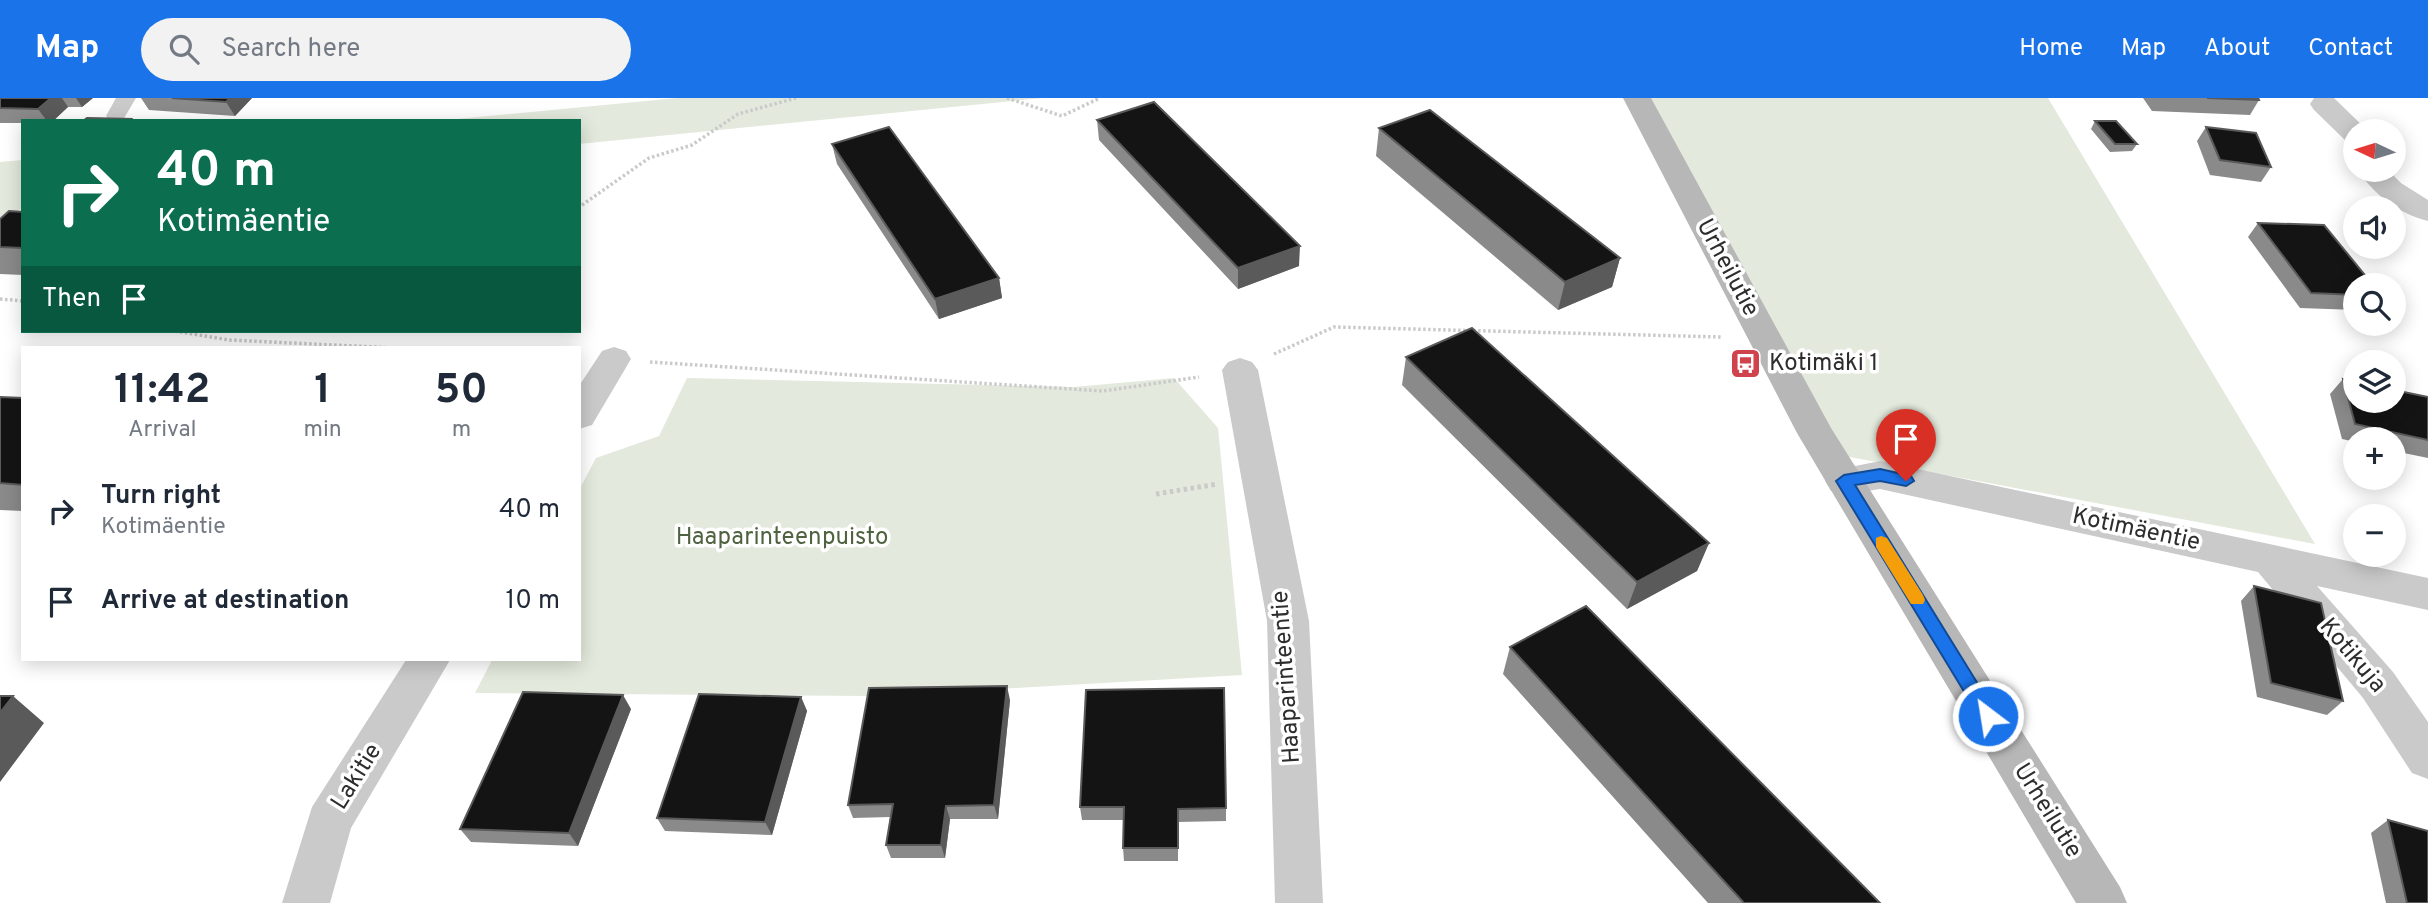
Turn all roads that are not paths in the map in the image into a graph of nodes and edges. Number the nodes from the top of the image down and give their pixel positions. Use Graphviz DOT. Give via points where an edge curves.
graph roads {
  1 [pos="1637,98"];
  2 [pos="2324,104"];
  3 [pos="2343,122"];
  4 [pos="2382,182"];
  5 [pos="2428,212"];
  6 [pos="614,359"];
  7 [pos="1240,370"];
  8 [pos="581,413"];
  9 [pos="1844,481"];
  10 [pos="2269,558"];
  11 [pos="2428,594"];
  12 [pos="428,661"];
  13 [pos="2428,759"];
  14 [pos="306,903"];
  15 [pos="1300,903"];
  16 [pos="2103,903"];
  1 -- 9 [label="street, Urheilutie" via="1777,365"];
  2 -- 3 [label="street"];
  4 -- 5 [label="street"];
  6 -- 8 [label="street"];
  7 -- 15 [label="street, Haaparinteentie" via="1288,621"];
  9 -- 10 [label="street, Kotimäentie" via="1880,475"];
  9 -- 16 [label="street, Urheilutie"];
  10 -- 11 [label="street, Kotimäentie"];
  10 -- 13 [label="street, Kotikuja" via="2378,685"];
  12 -- 14 [label="street, Lakitie" via="329,822"];
}
